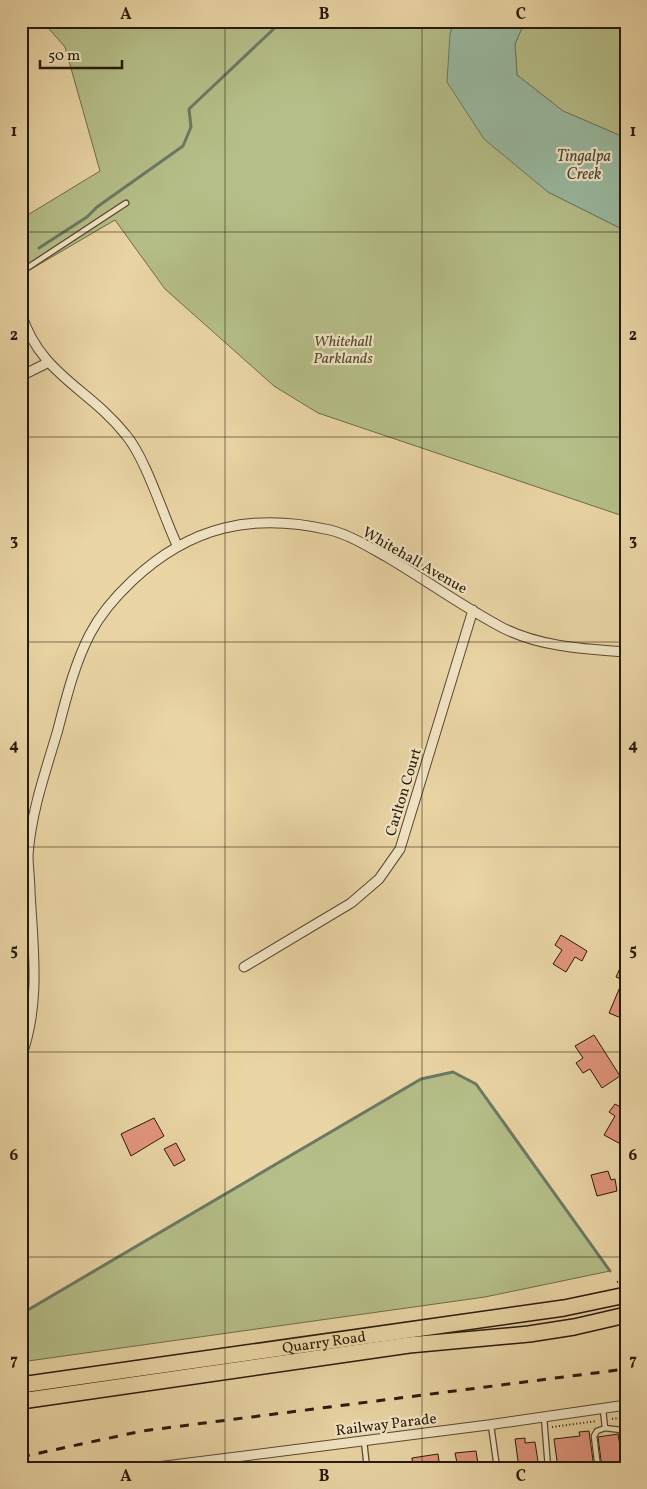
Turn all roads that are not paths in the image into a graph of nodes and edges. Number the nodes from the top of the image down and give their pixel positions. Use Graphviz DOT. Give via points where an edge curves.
graph roads {
  1 [pos="126,203"];
  2 [pos="21,272"];
  3 [pos="21,313"];
  4 [pos="47,362"];
  5 [pos="21,376"];
  6 [pos="177,545"];
  7 [pos="473,610"];
  8 [pos="626,652"];
  9 [pos="25,855"];
  10 [pos="244,967"];
  11 [pos="21,1058"];
  12 [pos="621,1289"];
  13 [pos="626,1315"];
  14 [pos="21,1385"];
  15 [pos="21,1401"];
  16 [pos="626,1405"];
  17 [pos="602,1408"];
  18 [pos="544,1416"];
  19 [pos="491,1425"];
  20 [pos="605,1428"];
  21 [pos="364,1441"];
  22 [pos="626,1447"];
  23 [pos="149,1468"];
  24 [pos="366,1468"];
  25 [pos="496,1468"];
  26 [pos="548,1468"];
  27 [pos="598,1468"];
  1 -- 2 [label="lane"];
  3 -- 4 [label="street" via="26,329"];
  4 -- 5 [label="street"];
  4 -- 6 [label="street" via="110,416 128,437"];
  6 -- 7 [label="street, Whitehall Avenue" via="210,532 246,524 294,524 333,531 364,543"];
  6 -- 9 [label="street, Whitehall Avenue" via="111,600 91,632 78,661 39,792"];
  7 -- 8 [label="street, Whitehall Avenue" via="505,629 535,640"];
  7 -- 10 [label="street, Carlton Court" via="400,849 380,879 351,903"];
  9 -- 11 [label="street, Whitehall Avenue" via="34,1005 28,1041"];
  12 -- 14 [label="main road, Quarry Road" via="564,1308"];
  13 -- 15 [label="main road, Quarry Road" via="529,1334 410,1345"];
  16 -- 17 [label="street, Railway Parade"];
  17 -- 18 [label="street, Railway Parade"];
  17 -- 20 [label="lane"];
  18 -- 19 [label="street, Railway Parade"];
  18 -- 26 [label="lane"];
  19 -- 21 [label="street, Railway Parade"];
  19 -- 25 [label="lane"];
  20 -- 22 [label="lane" via="621,1430"];
  20 -- 27 [label="lane" via="594,1436"];
  21 -- 23 [label="street, Railway Parade"];
  21 -- 24 [label="lane"];
}
